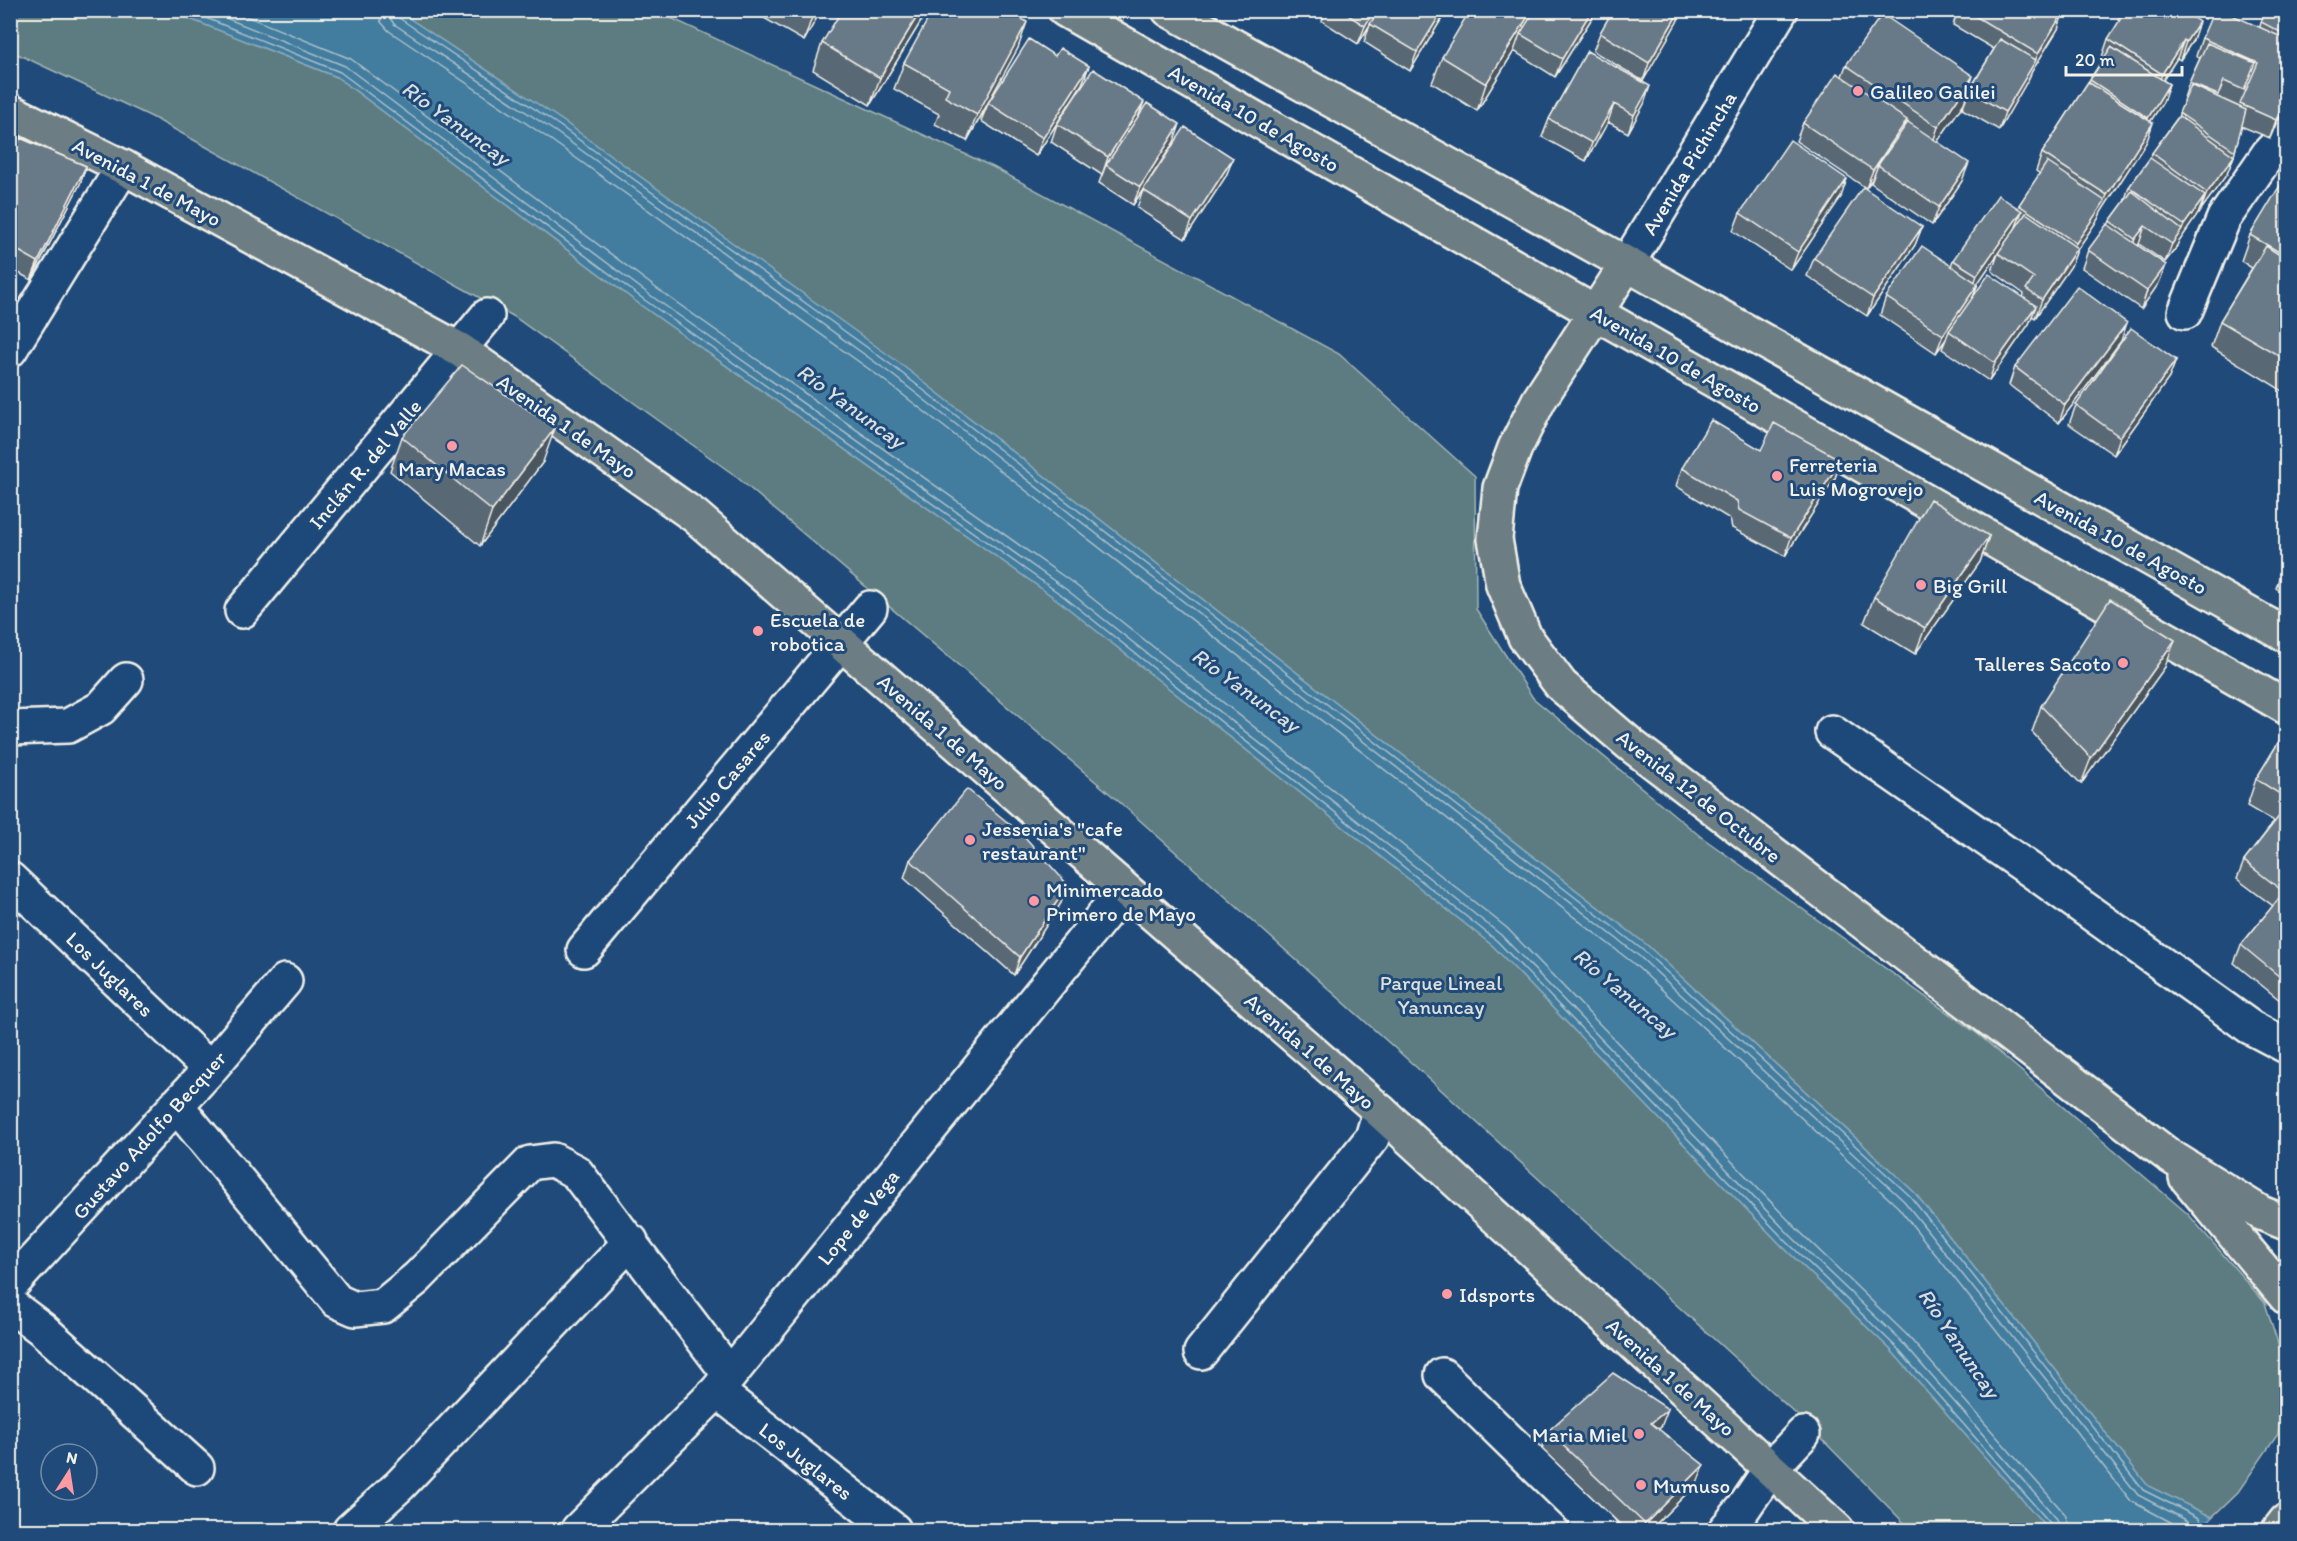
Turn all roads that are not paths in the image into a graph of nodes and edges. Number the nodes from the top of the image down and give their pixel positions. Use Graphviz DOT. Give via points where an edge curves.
graph roads {
  1 [pos="1065,10"];
  2 [pos="1169,10"];
  3 [pos="1781,10"];
  4 [pos="10,111"];
  5 [pos="2281,150"];
  6 [pos="123,167"];
  7 [pos="1627,264"];
  8 [pos="2185,312"];
  9 [pos="1596,315"];
  10 [pos="487,316"];
  11 [pos="10,350"];
  12 [pos="460,350"];
  13 [pos="870,608"];
  14 [pos="242,611"];
  15 [pos="2286,635"];
  16 [pos="840,642"];
  17 [pos="126,680"];
  18 [pos="2286,707"];
  19 [pos="10,728"];
  20 [pos="1832,732"];
  21 [pos="10,879"];
  22 [pos="1124,890"];
  23 [pos="584,950"];
  24 [pos="285,981"];
  25 [pos="2286,1046"];
  26 [pos="210,1069"];
  27 [pos="176,1105"];
  28 [pos="1380,1111"];
  29 [pos="2168,1155"];
  30 [pos="2286,1223"];
  31 [pos="631,1242"];
  32 [pos="10,1286"];
  33 [pos="2286,1297"];
  34 [pos="10,1305"];
  35 [pos="1201,1352"];
  36 [pos="1442,1375"];
  37 [pos="724,1383"];
  38 [pos="1803,1434"];
  39 [pos="197,1468"];
  40 [pos="1771,1468"];
  41 [pos="2286,1521"];
  42 [pos="350,1530"];
  43 [pos="578,1530"];
  44 [pos="894,1530"];
  45 [pos="1601,1530"];
  46 [pos="1725,1530"];
  47 [pos="1837,1530"];
  48 [pos="2279,1530"];
  1 -- 9 [label="main road, Avenida 10 de Agosto"];
  2 -- 7 [label="main road, Avenida 10 de Agosto"];
  3 -- 7 [label="street, Avenida Pichincha"];
  4 -- 6 [label="main road, Avenida 1 de Mayo"];
  5 -- 8 [label="street" via="2224,218"];
  6 -- 11 [label="street"];
  6 -- 12 [label="main road, Avenida 1 de Mayo"];
  7 -- 9 [label="main road, Avenida Pichincha"];
  7 -- 15 [label="main road, Avenida 10 de Agosto"];
  9 -- 18 [label="main road, Avenida 10 de Agosto"];
  9 -- 29 [label="main road, Avenida 12 de Octubre" via="1539,400 1500,488 1495,539 1503,585 1525,637 1562,685 1631,745"];
  10 -- 12 [label="street, Inclán R. del Valle"];
  12 -- 14 [label="street, Inclán R. del Valle"];
  12 -- 16 [label="main road, Avenida 1 de Mayo" via="695,516"];
  13 -- 16 [label="street, Julio Casares"];
  16 -- 22 [label="main road, Avenida 1 de Mayo"];
  16 -- 23 [label="street, Julio Casares"];
  17 -- 19 [label="street" via="101,708 68,726"];
  20 -- 25 [label="street" via="2241,1021"];
  21 -- 26 [label="street, Los Juglares"];
  22 -- 28 [label="main road, Avenida 1 de Mayo"];
  22 -- 37 [label="street, Lope de Vega"];
  24 -- 26 [label="street, Gustavo Adolfo Becquer"];
  26 -- 27 [label="street, Gustavo Adolfo Becquer"];
  27 -- 31 [label="street, Los Juglares" via="338,1301 355,1309 383,1306 417,1278 530,1162 553,1160 576,1172"];
  27 -- 32 [label="street, Gustavo Adolfo Becquer"];
  28 -- 35 [label="street" via="1372,1138"];
  28 -- 40 [label="main road, Avenida 1 de Mayo"];
  29 -- 30 [label="main road, Avenida 12 de Octubre" via="2260,1213"];
  29 -- 33 [label="main road, Avenida 12 de Octubre"];
  31 -- 37 [label="street, Los Juglares" via="709,1350"];
  31 -- 42 [label="street" via="400,1485"];
  34 -- 39 [label="street"];
  36 -- 45 [label="street"];
  37 -- 43 [label="street, Lope de Vega"];
  37 -- 44 [label="street, Los Juglares"];
  38 -- 40 [label="street"];
  40 -- 46 [label="street"];
  40 -- 47 [label="main road, Avenida 1 de Mayo"];
  41 -- 48 [label="main road"];
}
